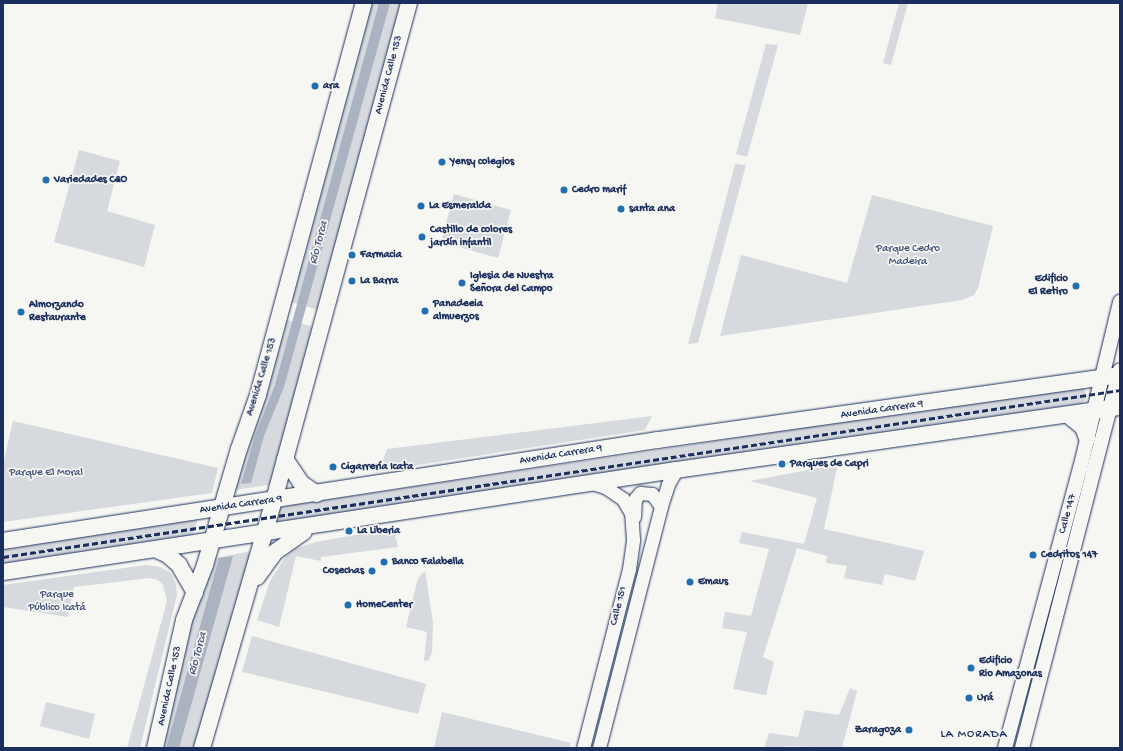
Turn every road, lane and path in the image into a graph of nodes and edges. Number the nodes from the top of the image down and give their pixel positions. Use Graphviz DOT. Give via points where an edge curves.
graph roads {
  1 [pos="364,3"];
  2 [pos="409,3"];
  3 [pos="1120,302"];
  4 [pos="1120,373"];
  5 [pos="1102,377"];
  6 [pos="1108,408"];
  7 [pos="1068,415"];
  8 [pos="1087,438"];
  9 [pos="285,459"];
  10 [pos="676,470"];
  11 [pos="592,483"];
  12 [pos="317,494"];
  13 [pos="274,500"];
  14 [pos="661,506"];
  15 [pos="227,507"];
  16 [pos="316,526"];
  17 [pos="634,529"];
  18 [pos="264,534"];
  19 [pos="3,540"];
  20 [pos="217,541"];
  21 [pos="157,550"];
  22 [pos="3,572"];
  23 [pos="195,592"];
  24 [pos="243,606"];
  25 [pos="155,748"];
  26 [pos="202,748"];
  27 [pos="583,748"];
  28 [pos="599,748"];
  29 [pos="1005,748"];
  30 [pos="1022,748"];
  1 -- 15 [label="main road, Avenida Calle 153"];
  2 -- 9 [label="main road, Avenida Calle 153"];
  3 -- 5 [label="main road, Calle 147"];
  4 -- 5 [label="main road, Avenida Carrera 9"];
  4 -- 6 [label="main road, Calle 147"];
  5 -- 6 [label="main road, Calle 147"];
  5 -- 12 [label="main road, Avenida Carrera 9" via="658,440"];
  6 -- 7 [label="main road"];
  6 -- 8 [label="main road, Calle 147"];
  6 -- 30 [label="main road, Calle 147"];
  7 -- 8 [label="main road" via="1083,427"];
  7 -- 10 [label="main road"];
  8 -- 29 [label="main road, Calle 147"];
  9 -- 12 [label="main road" via="301,483"];
  9 -- 13 [label="main road, Avenida Calle 153"];
  10 -- 11 [label="main road"];
  10 -- 14 [label="street, Calle 151" via="668,482"];
  11 -- 16 [label="main road"];
  11 -- 17 [label="street, Calle 151" via="605,487 623,500 631,513"];
  12 -- 13 [label="main road, Avenida Carrera 9"];
  13 -- 15 [label="main road, Avenida Carrera 9"];
  13 -- 18 [label="main road, Avenida Calle 153"];
  14 -- 17 [label="street" via="652,494 647,492 637,495"];
  14 -- 28 [label="street, Calle 151"];
  15 -- 19 [label="main road, Avenida Carrera 9"];
  15 -- 20 [label="main road, Avenida Calle 153"];
  16 -- 18 [label="main road"];
  16 -- 24 [label="main road" via="291,538 275,552 264,566"];
  17 -- 27 [label="street, Calle 151" via="628,569"];
  18 -- 20 [label="main road"];
  18 -- 24 [label="main road, Avenida Calle 153"];
  20 -- 21 [label="main road"];
  20 -- 23 [label="main road, Avenida Calle 153"];
  21 -- 22 [label="main road"];
  21 -- 23 [label="main road" via="168,555 179,565"];
  23 -- 25 [label="main road, Avenida Calle 153" via="184,620"];
  24 -- 26 [label="main road, Avenida Calle 153"];
}
